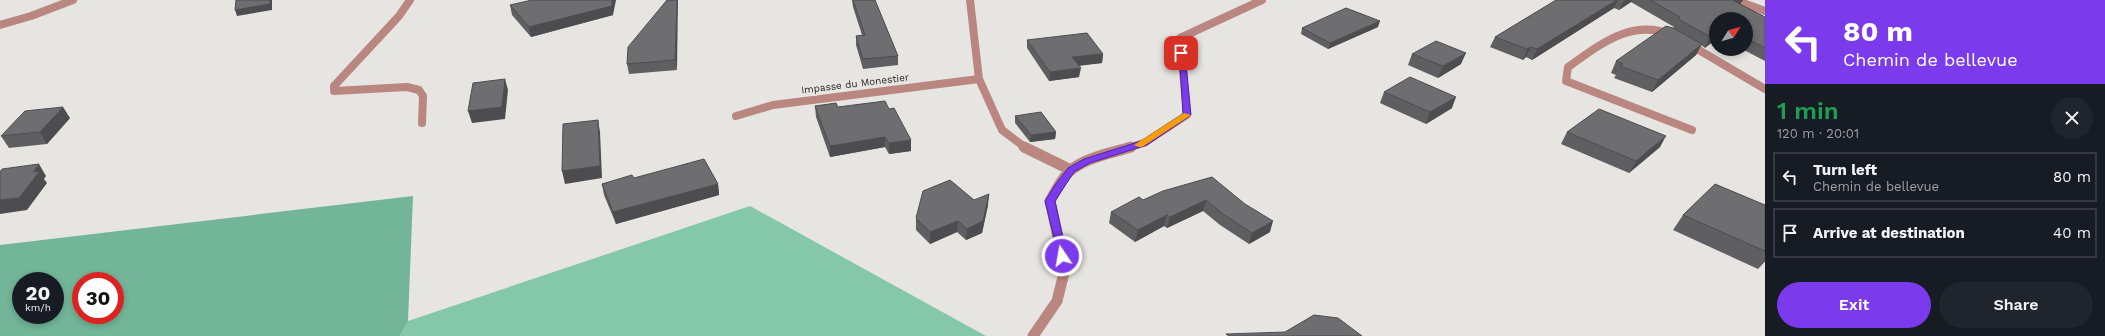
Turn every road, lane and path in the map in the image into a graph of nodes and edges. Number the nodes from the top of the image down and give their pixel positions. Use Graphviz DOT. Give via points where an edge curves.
graph roads {
  1 [pos="73,0"];
  2 [pos="410,0"];
  3 [pos="970,0"];
  4 [pos="1262,0"];
  5 [pos="1735,0"];
  6 [pos="1765,11"];
  7 [pos="0,25"];
  8 [pos="979,79"];
  9 [pos="1765,89"];
  10 [pos="736,116"];
  11 [pos="422,123"];
  12 [pos="1692,130"];
  13 [pos="1071,170"];
  14 [pos="1033,336"];
  1 -- 7 [label="street"];
  2 -- 11 [label="street" via="334,86 334,91 407,87 419,90 423,96"];
  3 -- 8 [label="street"];
  4 -- 13 [label="street" via="1180,38 1187,115 1144,143 1087,161"];
  5 -- 6 [label="street"];
  8 -- 10 [label="street, Impasse du Monestier" via="773,105"];
  8 -- 13 [label="street" via="1002,130 1023,147"];
  9 -- 12 [label="street" via="1669,33 1653,29 1620,33 1568,67 1566,81"];
  13 -- 14 [label="street" via="1050,201 1065,270 1057,301"];
}
